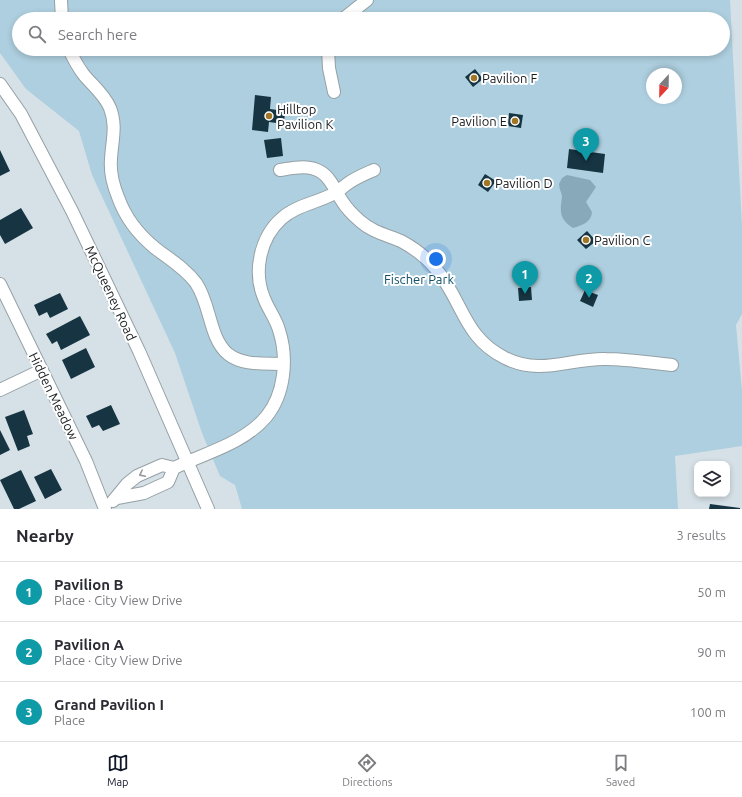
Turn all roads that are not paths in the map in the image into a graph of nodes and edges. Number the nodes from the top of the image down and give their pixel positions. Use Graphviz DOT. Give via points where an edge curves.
graph roads {
  1 [pos="367,0"];
  2 [pos="61,2"];
  3 [pos="62,12"];
  4 [pos="352,12"];
  5 [pos="73,56"];
  6 [pos="328,56"];
  7 [pos="0,84"];
  8 [pos="334,92"];
  9 [pos="280,170"];
  10 [pos="374,170"];
  11 [pos="336,192"];
  12 [pos="0,284"];
  13 [pos="283,364"];
  14 [pos="672,366"];
  15 [pos="42,370"];
  16 [pos="0,390"];
  17 [pos="189,461"];
  18 [pos="174,468"];
  19 [pos="117,498"];
  20 [pos="103,508"];
  21 [pos="208,509"];
  1 -- 4 [label="street"];
  2 -- 3 [label="street"];
  5 -- 13 [label="street" via="110,108 115,127 112,171 117,196 129,219 144,238 177,264 195,283 206,302 215,336 228,354 242,361"];
  6 -- 8 [label="street"];
  7 -- 17 [label="street, McQueeney Road" via="20,114 72,211"];
  9 -- 11 [label="street" via="301,167 316,169 327,176"];
  10 -- 11 [label="street"];
  11 -- 13 [label="street" via="291,211 280,220 270,232 258,265 259,283 279,330 284,351"];
  11 -- 14 [label="street" via="362,223 412,248 428,261 448,285 476,336 485,346 506,359 541,367 606,359"];
  12 -- 15 [label="street, Hidden Meadow"];
  13 -- 17 [label="street" via="280,392 266,418 238,440"];
  15 -- 16 [label="street"];
  15 -- 20 [label="street, Hidden Meadow" via="86,461"];
  17 -- 18 [label="street"];
  17 -- 21 [label="street, McQueeney Road"];
  18 -- 19 [label="street" via="168,482 144,493"];
  18 -- 19 [label="street, one-way" via="162,465 137,476"];
  19 -- 20 [label="street"];
}
